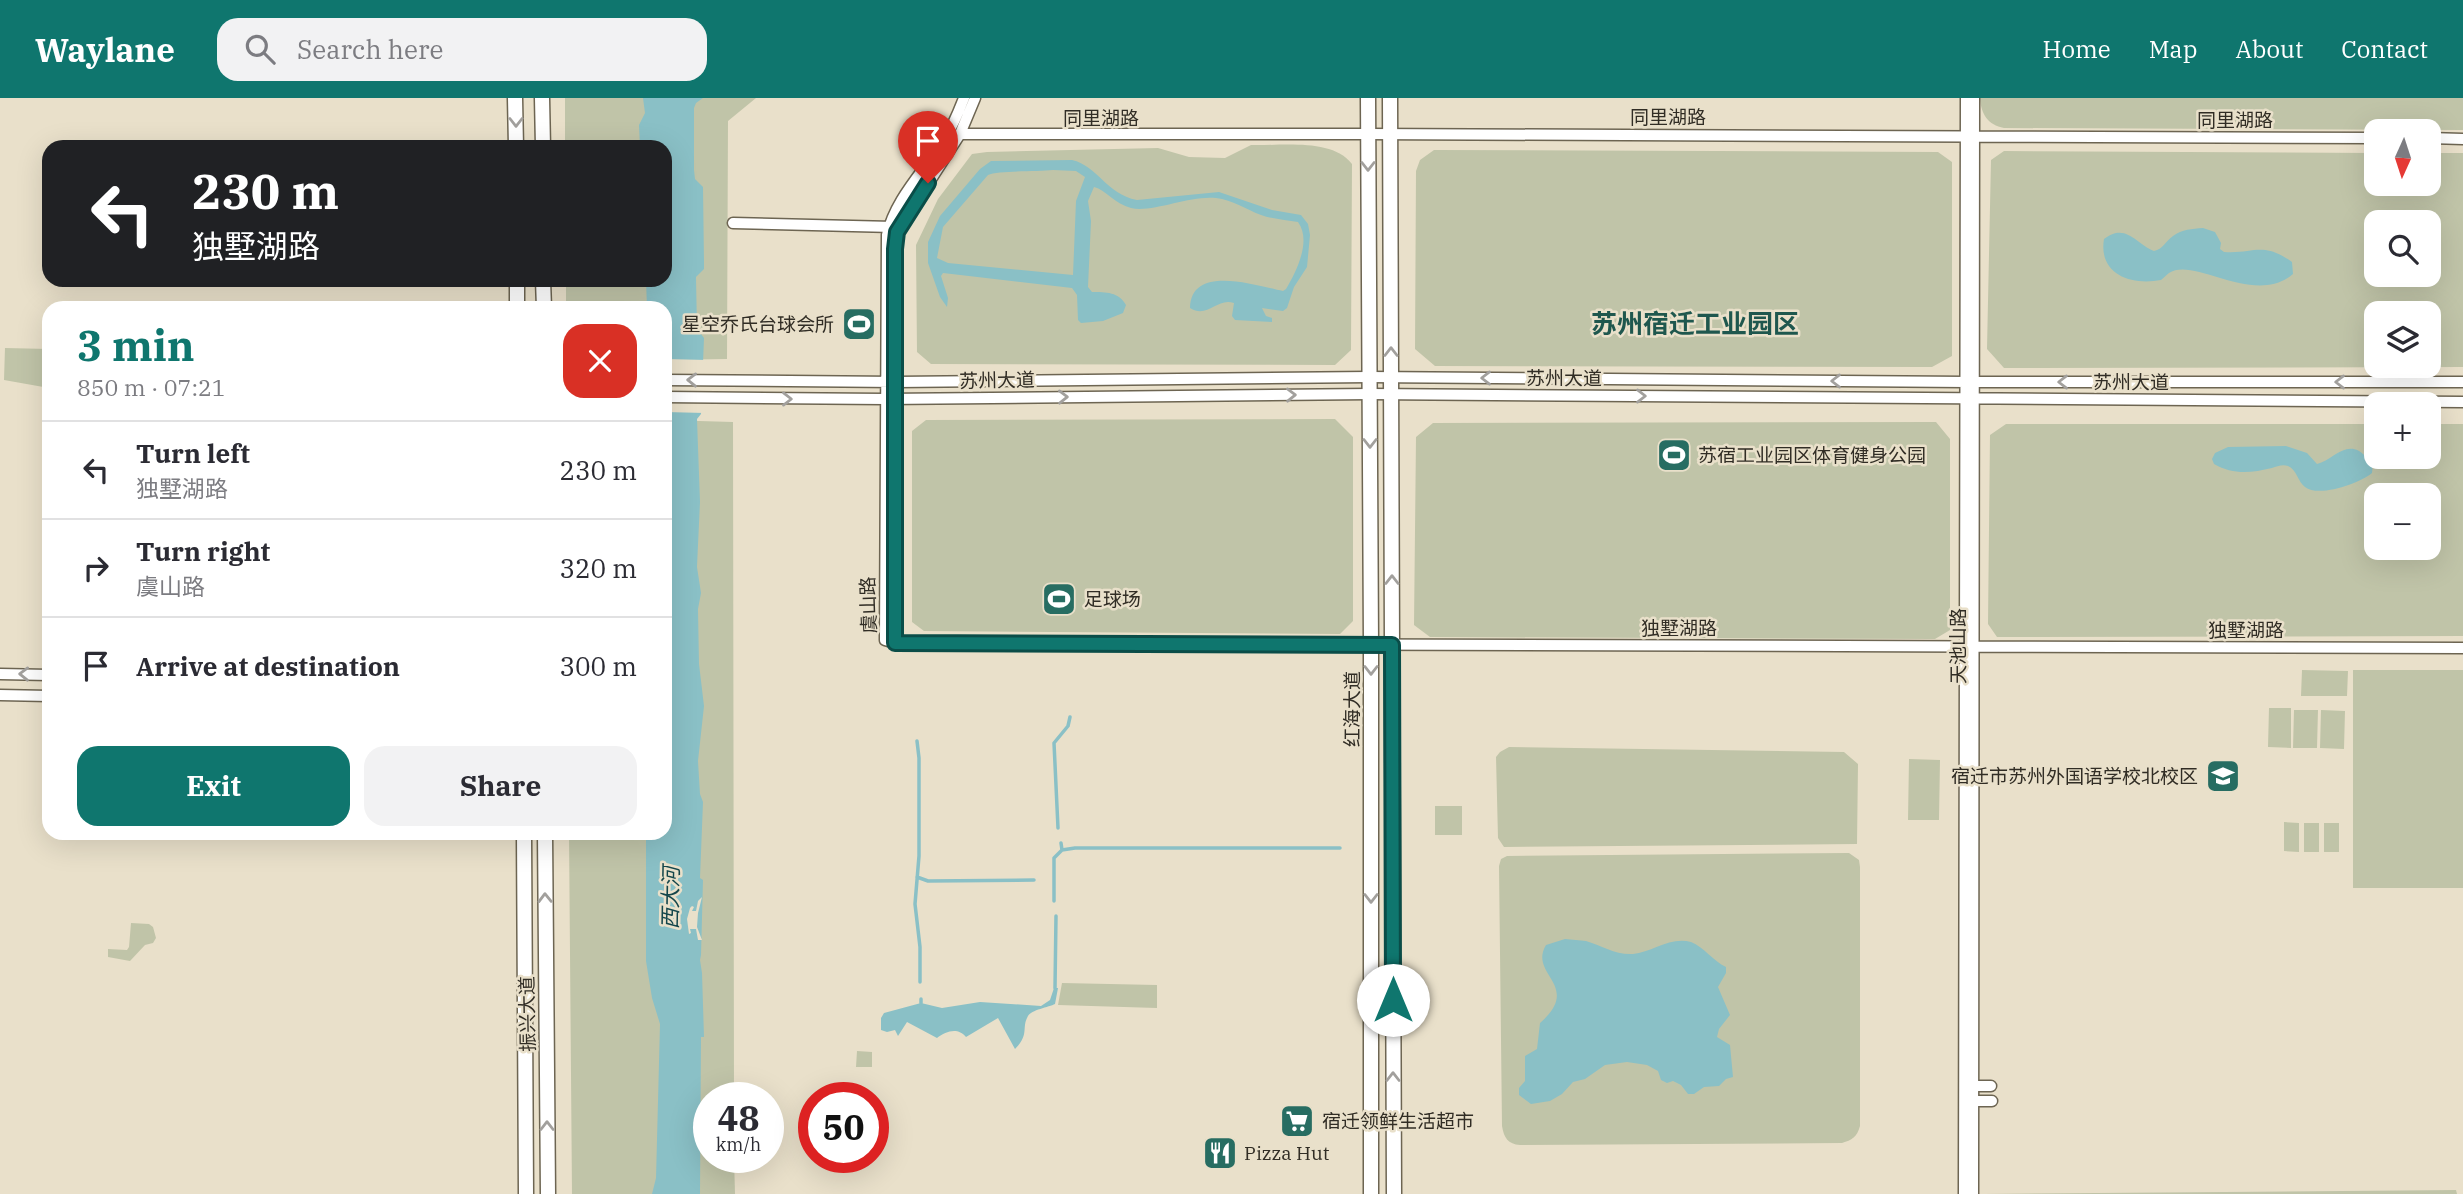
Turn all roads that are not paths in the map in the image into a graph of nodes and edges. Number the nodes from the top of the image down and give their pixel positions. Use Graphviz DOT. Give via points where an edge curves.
graph roads {
  1 [pos="516,98"];
  2 [pos="542,98"];
  3 [pos="964,98"];
  4 [pos="975,98"];
  5 [pos="1368,98"];
  6 [pos="1390,98"];
  7 [pos="1966,98"];
  8 [pos="1975,98"];
  9 [pos="960,134"];
  10 [pos="1367,134"];
  11 [pos="1390,134"];
  12 [pos="1970,136"];
  13 [pos="2364,138"];
  14 [pos="2441,138"];
  15 [pos="2463,139"];
  16 [pos="516,140"];
  17 [pos="543,140"];
  18 [pos="733,223"];
  19 [pos="894,227"];
  20 [pos="1369,377"];
  21 [pos="1391,378"];
  22 [pos="672,380"];
  23 [pos="891,382"];
  24 [pos="1971,382"];
  25 [pos="2460,382"];
  26 [pos="1370,394"];
  27 [pos="1392,394"];
  28 [pos="672,397"];
  29 [pos="891,399"];
  30 [pos="1971,399"];
  31 [pos="2460,402"];
  32 [pos="895,643"];
  33 [pos="1371,645"];
  34 [pos="1392,645"];
  35 [pos="1971,647"];
  36 [pos="2458,648"];
  37 [pos="0,674"];
  38 [pos="42,675"];
  39 [pos="0,695"];
  40 [pos="42,696"];
  41 [pos="524,840"];
  42 [pos="545,840"];
  43 [pos="1968,1086"];
  44 [pos="1991,1086"];
  45 [pos="1968,1101"];
  46 [pos="1992,1101"];
  47 [pos="526,1194"];
  48 [pos="548,1194"];
  49 [pos="1371,1194"];
  50 [pos="1394,1194"];
  51 [pos="1964,1194"];
  52 [pos="1973,1194"];
  1 -- 16 [label="main road, one-way"];
  2 -- 17 [label="main road"];
  3 -- 19 [label="street, 虞山路" via="946,138 891,218"];
  4 -- 9 [label="street, 虞山路"];
  5 -- 10 [label="main road, 红海大道"];
  6 -- 11 [label="main road, 红海大道"];
  7 -- 12 [label="street, 天池山路"];
  8 -- 12 [label="street, 天池山路"];
  9 -- 10 [label="street, 同里湖路"];
  9 -- 19 [label="street, 虞山路"];
  10 -- 11 [label="street, 同里湖路"];
  10 -- 20 [label="main road, 红海大道, one-way"];
  11 -- 12 [label="street, 同里湖路"];
  21 -- 11 [label="main road, 红海大道, one-way"];
  12 -- 13 [label="street, 同里湖路"];
  12 -- 24 [label="street, 天池山路"];
  14 -- 15 [label="street"];
  18 -- 19 [label="street"];
  19 -- 23 [label="street, 虞山路"];
  20 -- 21 [label="street, 苏州大道"];
  20 -- 23 [label="street, 苏州大道"];
  20 -- 26 [label="main road, 红海大道"];
  24 -- 21 [label="street, 苏州大道, one-way"];
  21 -- 27 [label="main road, 红海大道"];
  23 -- 22 [label="street, 苏州大道, one-way"];
  23 -- 29 [label="street, 虞山路"];
  25 -- 24 [label="street, 苏州大道, one-way"];
  24 -- 30 [label="street, 天池山路"];
  26 -- 27 [label="street, 苏州大道"];
  29 -- 26 [label="street, 苏州大道, one-way"];
  26 -- 33 [label="main road, 红海大道, one-way"];
  27 -- 30 [label="street, 苏州大道, one-way"];
  34 -- 27 [label="main road, 红海大道, one-way"];
  28 -- 29 [label="street, 苏州大道, one-way"];
  29 -- 32 [label="street, 虞山路"];
  30 -- 31 [label="street, 苏州大道"];
  30 -- 35 [label="street, 天池山路"];
  32 -- 33 [label="street, 独墅湖路"];
  33 -- 34 [label="street, 独墅湖路"];
  33 -- 49 [label="main road, 红海大道, one-way"];
  34 -- 35 [label="street, 独墅湖路"];
  50 -- 34 [label="main road, 红海大道, one-way"];
  35 -- 36 [label="street, 独墅湖路"];
  35 -- 43 [label="street, 天池山路"];
  38 -- 37 [label="street, one-way"];
  39 -- 40 [label="street"];
  41 -- 47 [label="main road, 振兴大道"];
  48 -- 42 [label="main road, 振兴大道, one-way"];
  43 -- 44 [label="street"];
  43 -- 45 [label="street, 天池山路"];
  45 -- 46 [label="street"];
  45 -- 51 [label="street, 天池山路"];
  45 -- 52 [label="street, 天池山路"];
}
